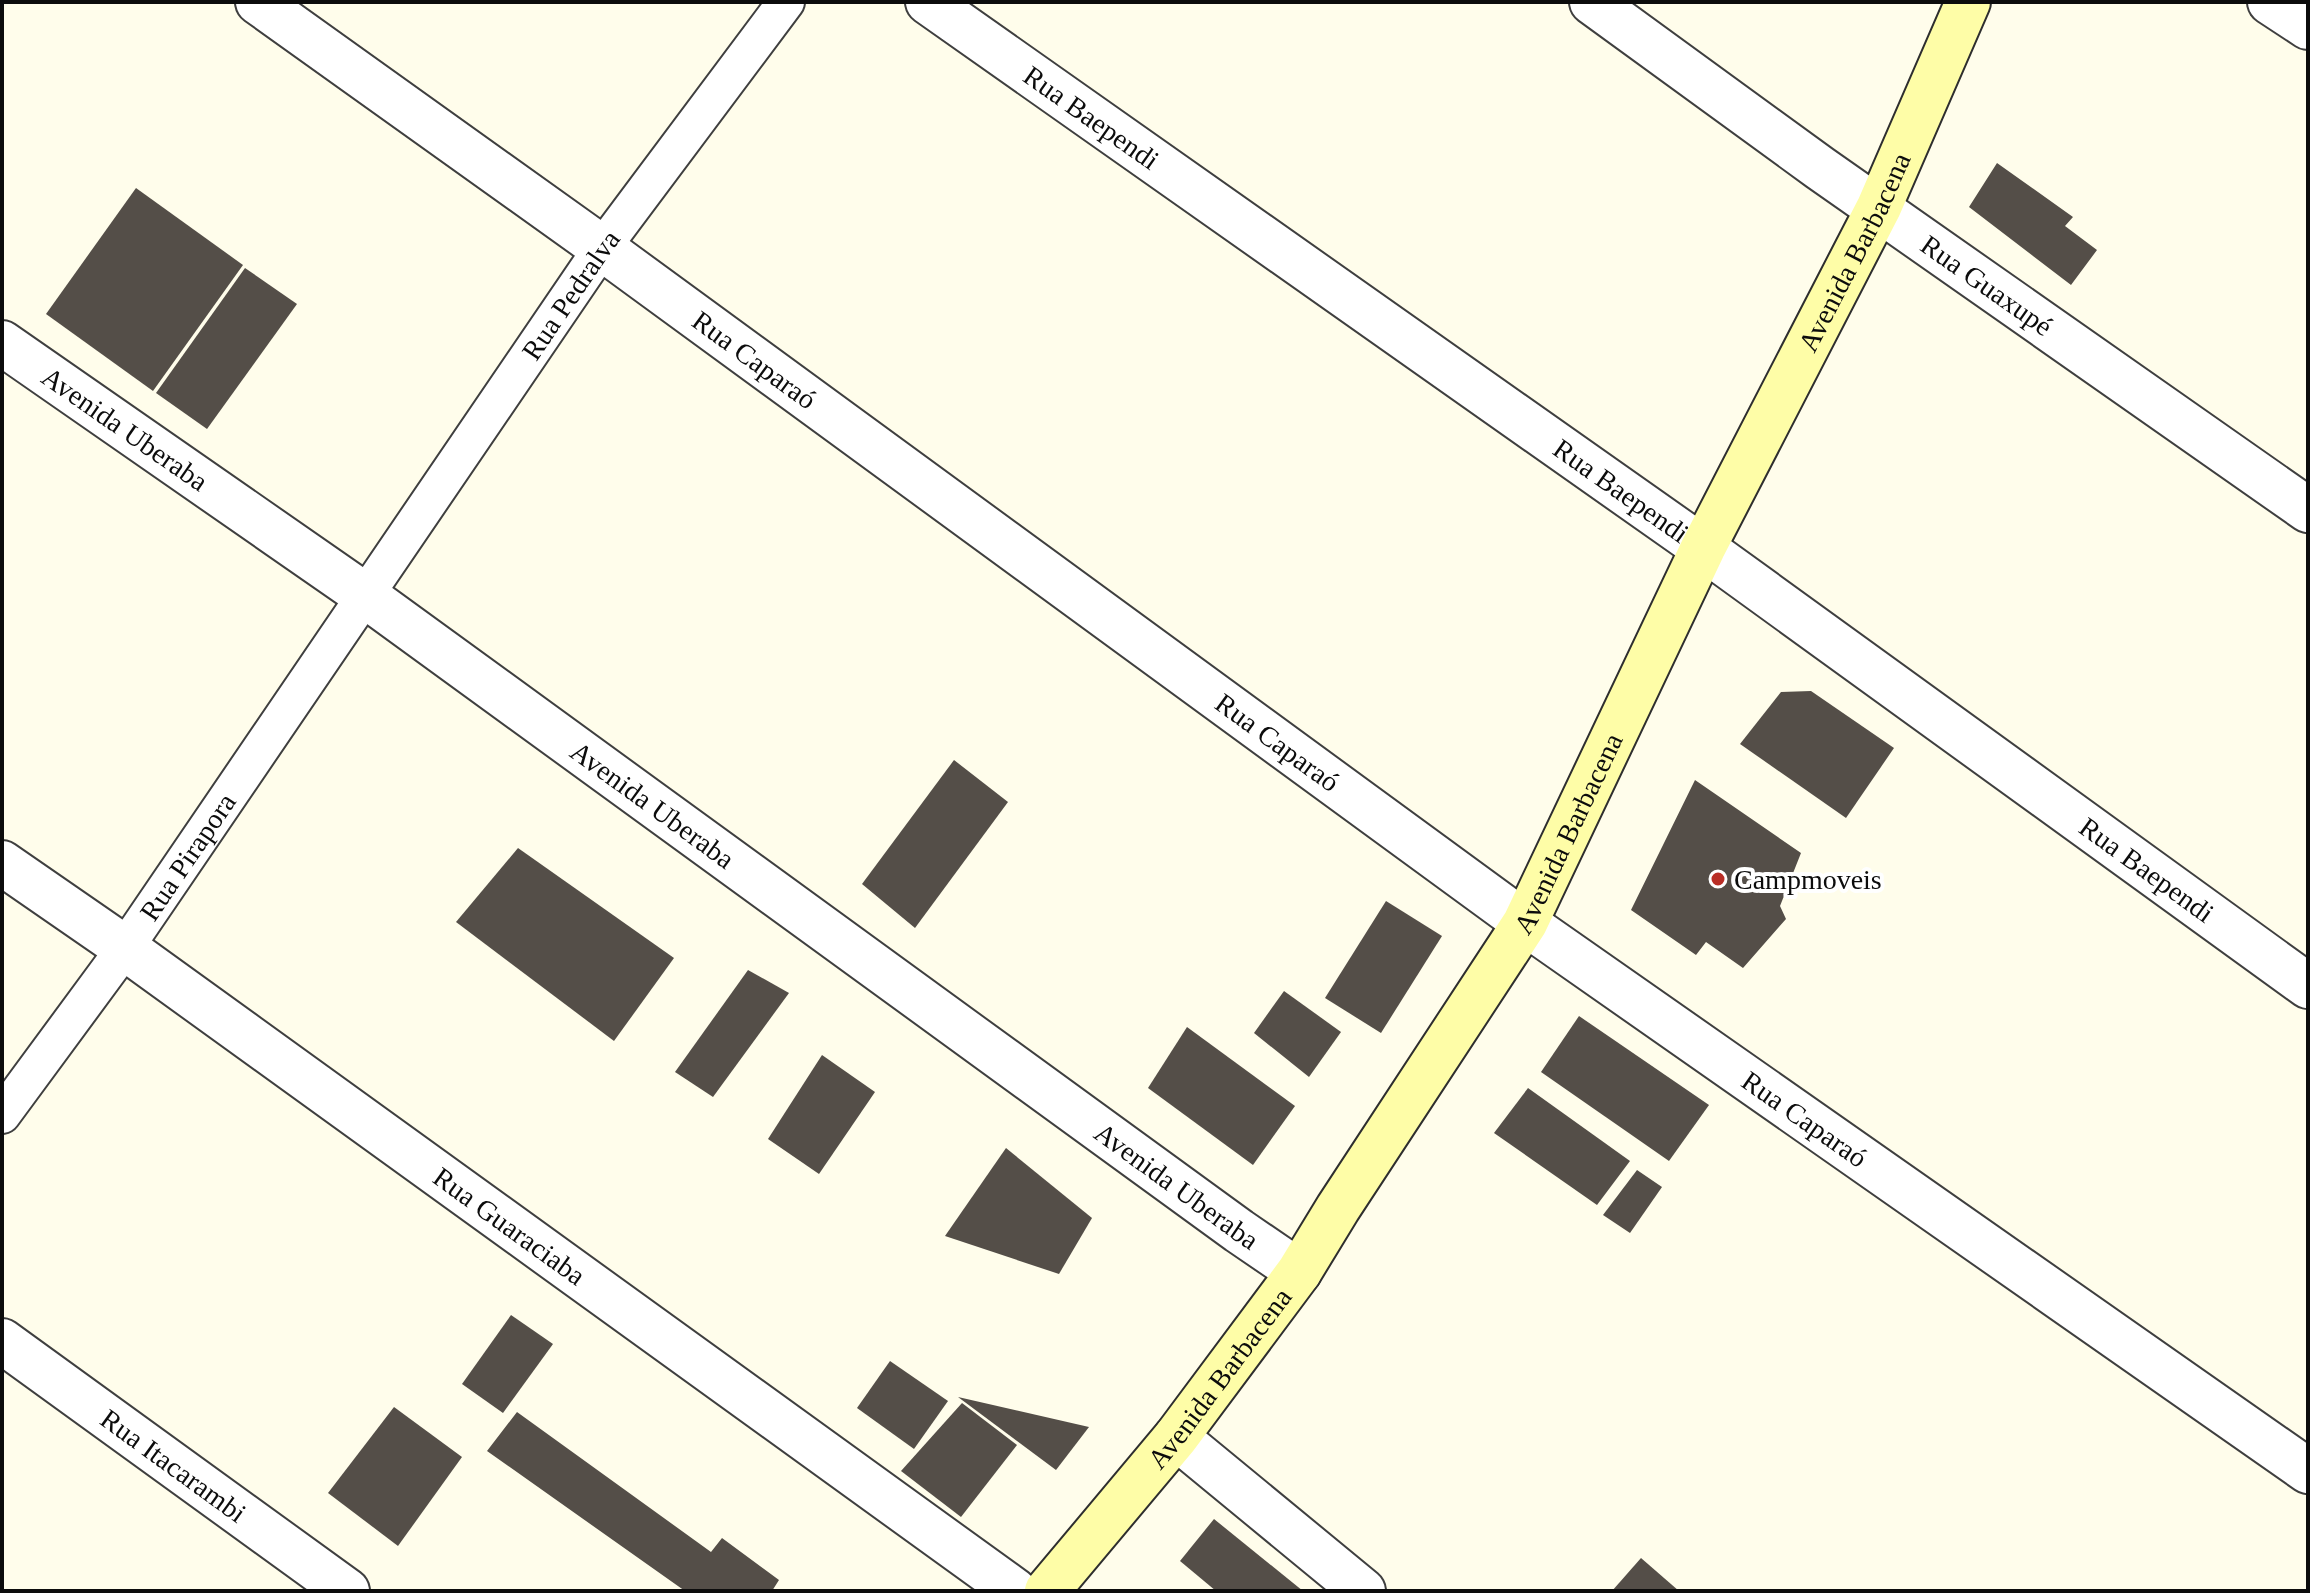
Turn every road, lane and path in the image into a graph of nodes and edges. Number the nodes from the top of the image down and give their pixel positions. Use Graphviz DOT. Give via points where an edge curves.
graph roads {
  1 [pos="258,2"];
  2 [pos="786,2"];
  3 [pos="928,2"];
  4 [pos="1592,2"];
  5 [pos="1968,2"];
  6 [pos="2270,2"];
  7 [pos="2308,27"];
  8 [pos="1879,207"];
  9 [pos="602,248"];
  10 [pos="2,343"];
  11 [pos="2308,510"];
  12 [pos="1703,548"];
  13 [pos="366,596"];
  14 [pos="2,863"];
  15 [pos="1525,923"];
  16 [pos="125,948"];
  17 [pos="2308,986"];
  18 [pos="2,1115"];
  19 [pos="1299,1272"];
  20 [pos="2,1341"];
  21 [pos="1176,1437"];
  22 [pos="2308,1471"];
  23 [pos="347,1591"];
  24 [pos="1015,1591"];
  25 [pos="1047,1591"];
  26 [pos="1363,1591"];
  1 -- 9 [label="street, Rua Caparaó"];
  2 -- 9 [label="street, Rua Pedralva"];
  3 -- 12 [label="street, Rua Baependi"];
  4 -- 8 [label="street, Rua Guaxupé"];
  5 -- 8 [label="main road, Avenida Barbacena"];
  6 -- 7 [label="street"];
  8 -- 11 [label="street, Rua Guaxupé"];
  8 -- 12 [label="main road, Avenida Barbacena"];
  9 -- 13 [label="street, Rua Pedralva"];
  9 -- 15 [label="street, Rua Caparaó"];
  10 -- 13 [label="street, Avenida Uberaba"];
  12 -- 15 [label="main road, Avenida Barbacena"];
  12 -- 17 [label="street, Rua Baependi"];
  13 -- 16 [label="street, Rua Pirapora"];
  13 -- 19 [label="street, Avenida Uberaba"];
  14 -- 16 [label="street, Rua Guaraciaba"];
  15 -- 19 [label="main road, Avenida Barbacena"];
  15 -- 22 [label="street, Rua Caparaó"];
  16 -- 18 [label="street, Rua Pirapora"];
  16 -- 24 [label="street, Rua Guaraciaba"];
  19 -- 21 [label="main road, Avenida Barbacena"];
  20 -- 23 [label="street, Rua Itacarambi"];
  21 -- 25 [label="main road, Avenida Barbacena"];
  21 -- 26 [label="street"];
}
